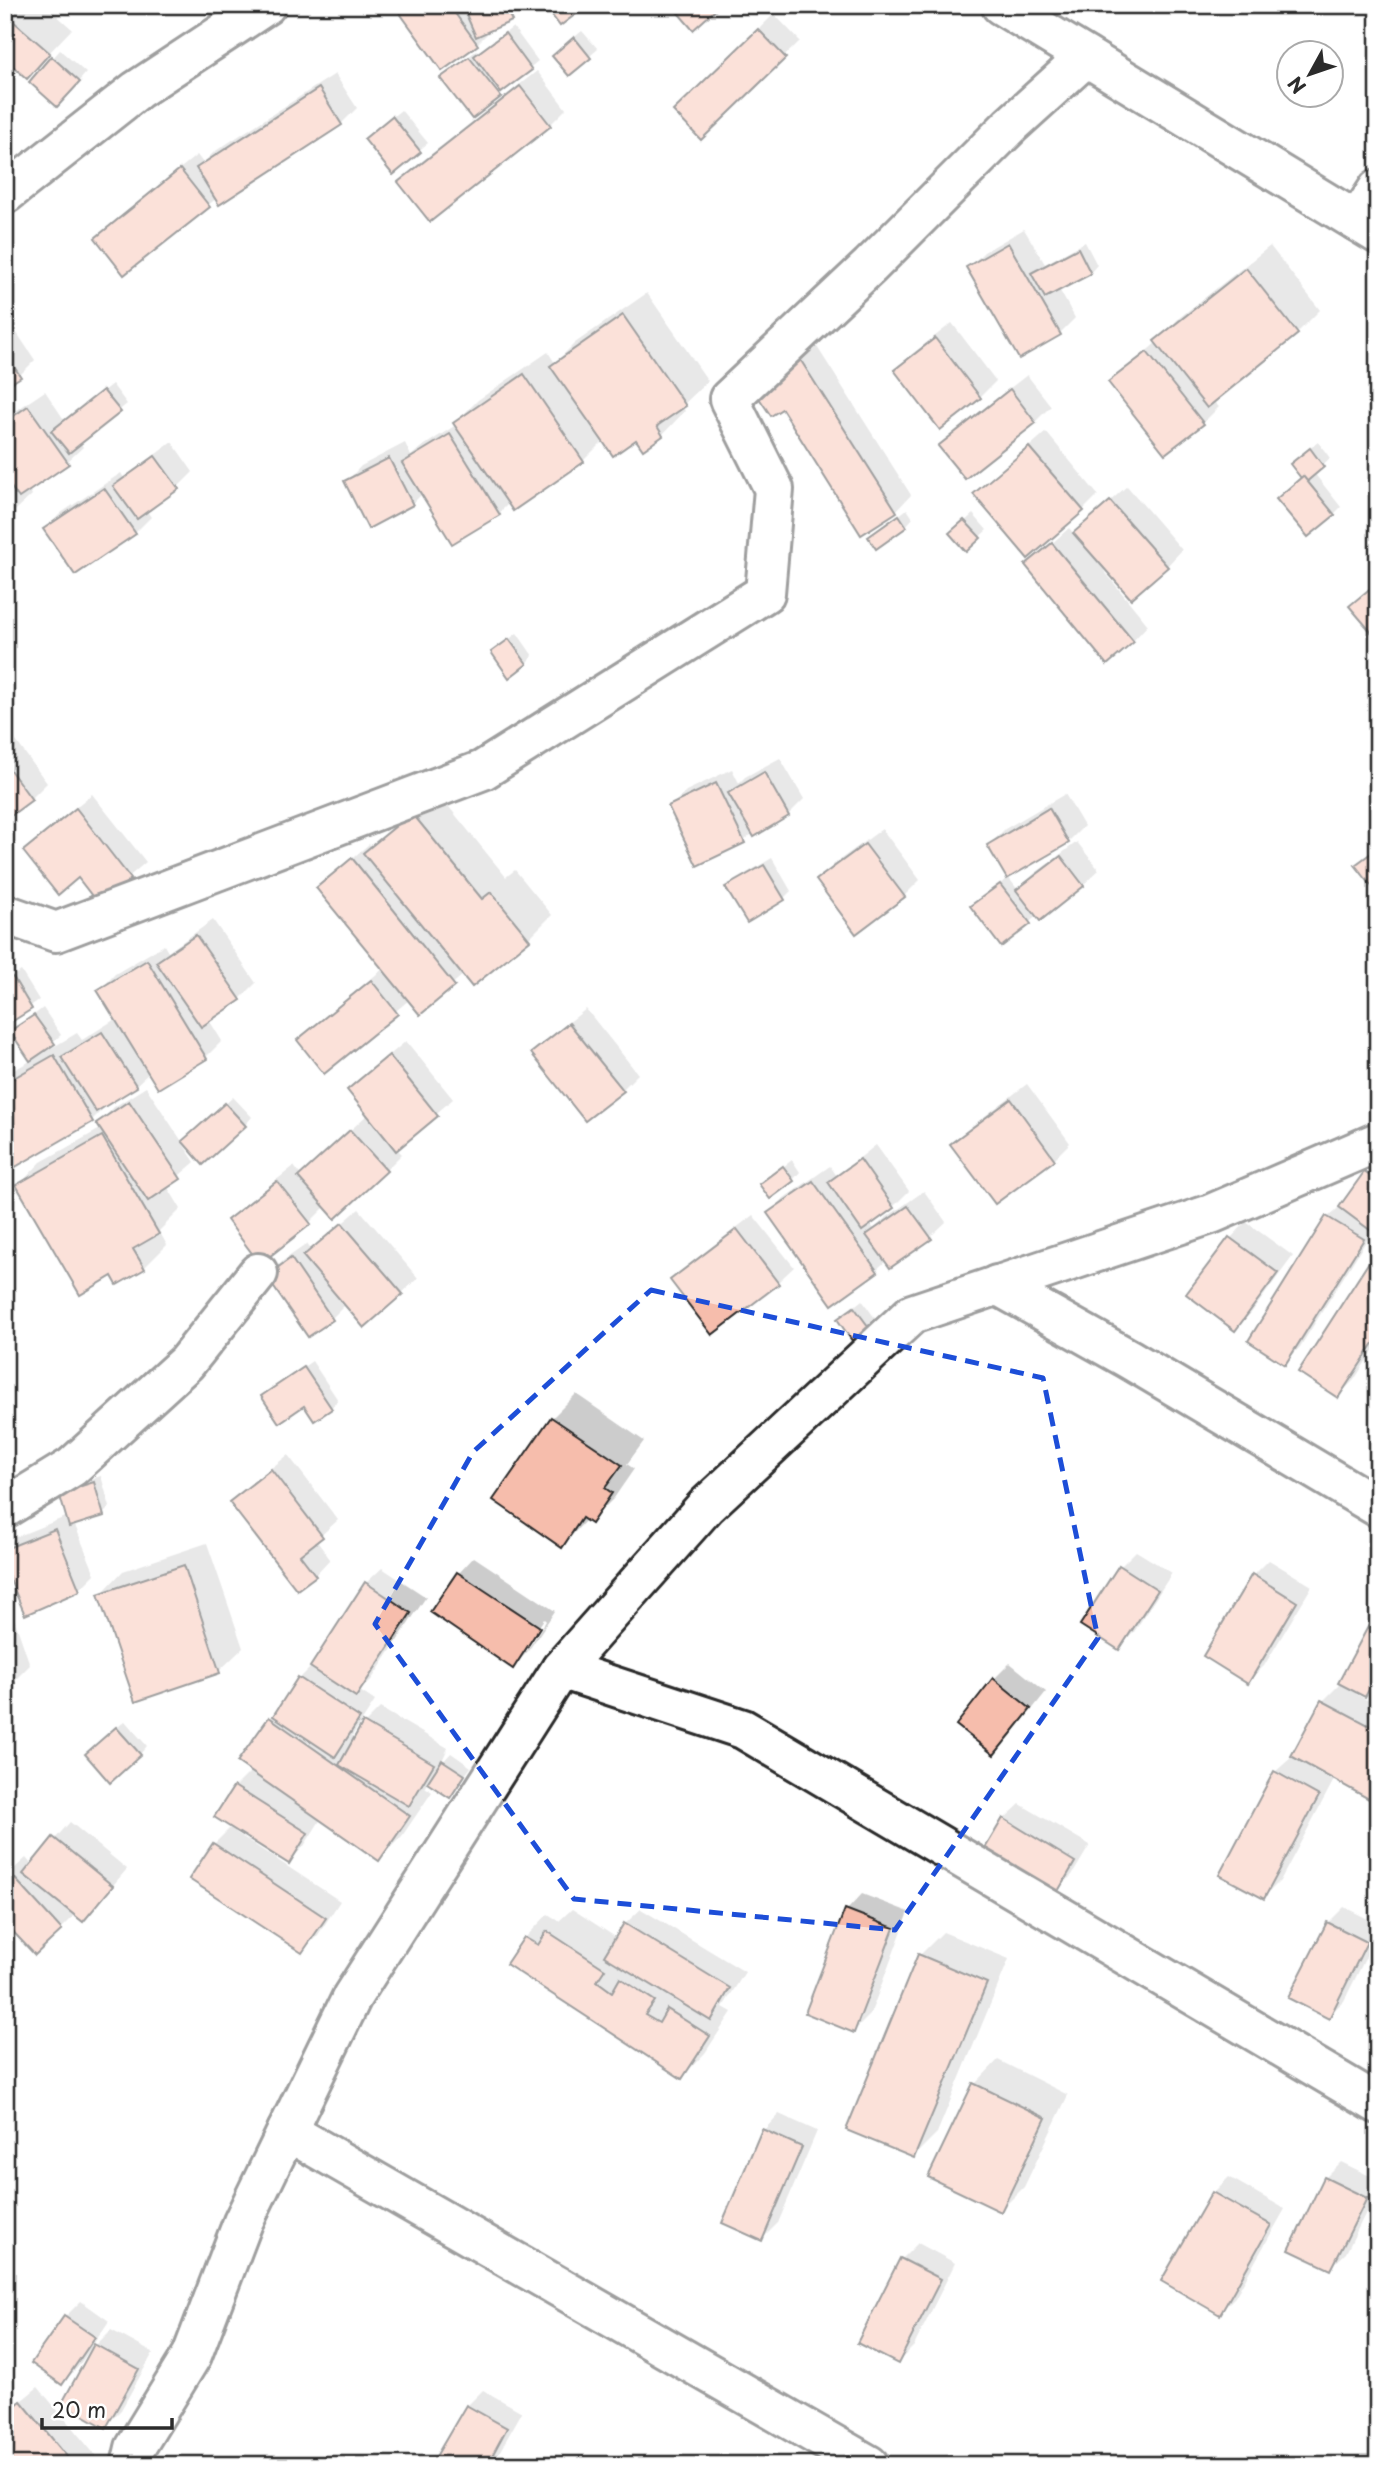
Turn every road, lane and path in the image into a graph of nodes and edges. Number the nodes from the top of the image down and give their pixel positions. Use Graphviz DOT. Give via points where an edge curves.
graph roads {
  1 [pos="265,5"];
  2 [pos="1001,5"];
  3 [pos="1086,57"];
  4 [pos="1378,189"];
  5 [pos="5,194"];
  6 [pos="1367,227"];
  7 [pos="5,914"];
  8 [pos="1378,1142"];
  9 [pos="258,1273"];
  10 [pos="997,1285"];
  11 [pos="1378,1507"];
  12 [pos="5,1508"];
  13 [pos="561,1668"];
  14 [pos="1378,2104"];
  15 [pos="287,2131"];
  16 [pos="131,2465"];
  17 [pos="869,2465"];
  1 -- 5 [label="street" via="137,90"];
  2 -- 3 [label="street"];
  3 -- 6 [label="street"];
  3 -- 7 [label="street" via="729,399 774,488 765,593 483,770 56,932"];
  4 -- 6 [label="street"];
  8 -- 10 [label="street" via="1211,1214"];
  9 -- 12 [label="street" via="186,1363 72,1467"];
  10 -- 11 [label="street"];
  10 -- 13 [label="street" via="912,1314 706,1506"];
  13 -- 14 [label="street" via="743,1729"];
  13 -- 15 [label="street" via="352,1997"];
  15 -- 16 [label="street" via="243,2222 192,2356 135,2448"];
  15 -- 17 [label="street"];
}
